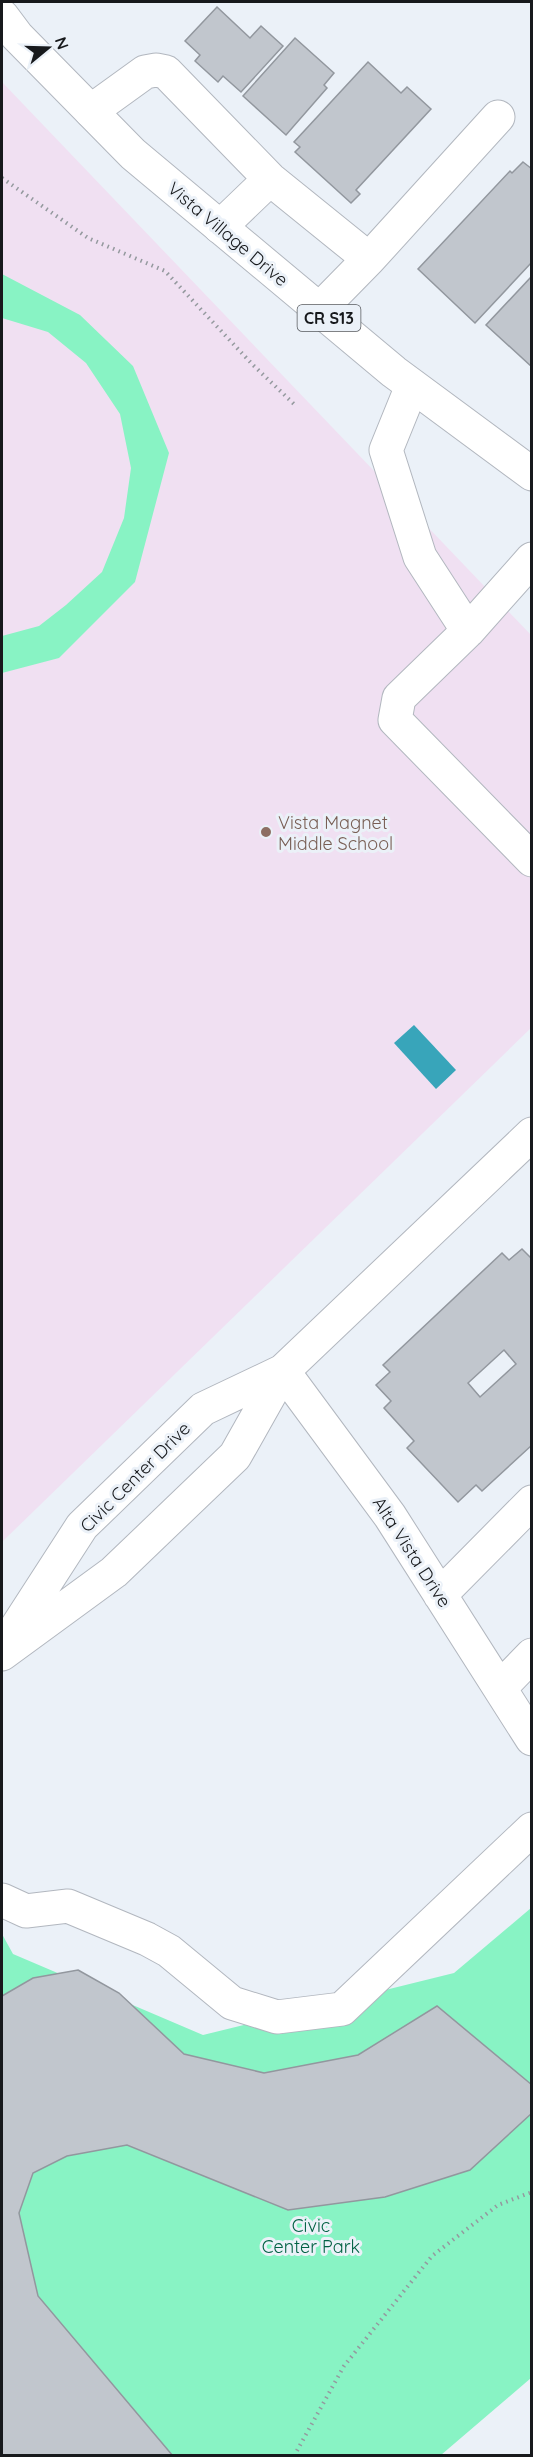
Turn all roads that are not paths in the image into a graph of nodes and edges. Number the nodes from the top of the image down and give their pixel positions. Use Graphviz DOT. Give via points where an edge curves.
graph roads {
  1 [pos="2,16"];
  2 [pos="91,111"];
  3 [pos="498,117"];
  4 [pos="270,179"];
  5 [pos="220,227"];
  6 [pos="369,259"];
  7 [pos="319,310"];
  8 [pos="412,386"];
  9 [pos="531,474"];
  10 [pos="531,559"];
  11 [pos="468,631"];
  12 [pos="531,860"];
  13 [pos="531,1134"];
  14 [pos="283,1371"];
  15 [pos="531,1502"];
  16 [pos="440,1595"];
  17 [pos="2,1652"];
  18 [pos="531,1655"];
  19 [pos="500,1688"];
  20 [pos="531,1739"];
  21 [pos="531,1829"];
  22 [pos="2,1900"];
  1 -- 2 [label="main road, Vista Village Drive / CR S13"];
  2 -- 4 [label="main road" via="145,72 166,72"];
  2 -- 5 [label="main road, Vista Village Drive / CR S13" via="133,154"];
  3 -- 6 [label="main road"];
  4 -- 5 [label="main road"];
  4 -- 6 [label="main road"];
  5 -- 7 [label="main road, Vista Village Drive / CR S13"];
  6 -- 7 [label="main road"];
  7 -- 8 [label="main road, Vista Village Drive / CR S13"];
  8 -- 9 [label="main road, Vista Village Drive / CR S13"];
  8 -- 11 [label="main road" via="386,450 420,557"];
  10 -- 11 [label="main road"];
  11 -- 12 [label="main road" via="399,698 395,720"];
  13 -- 14 [label="main road, Civic Center Drive"];
  14 -- 16 [label="main road, Alta Vista Drive" via="390,1516"];
  14 -- 17 [label="main road, Civic Center Drive" via="235,1456 114,1572"];
  14 -- 17 [label="main road, Civic Center Drive" via="202,1409 82,1527"];
  15 -- 16 [label="main road"];
  16 -- 19 [label="main road, Alta Vista Drive"];
  18 -- 19 [label="main road"];
  19 -- 20 [label="main road, Alta Vista Drive"];
  21 -- 22 [label="main road" via="342,2009 277,2017 232,2003 169,1951 147,1940 68,1906 26,1911"];
}
